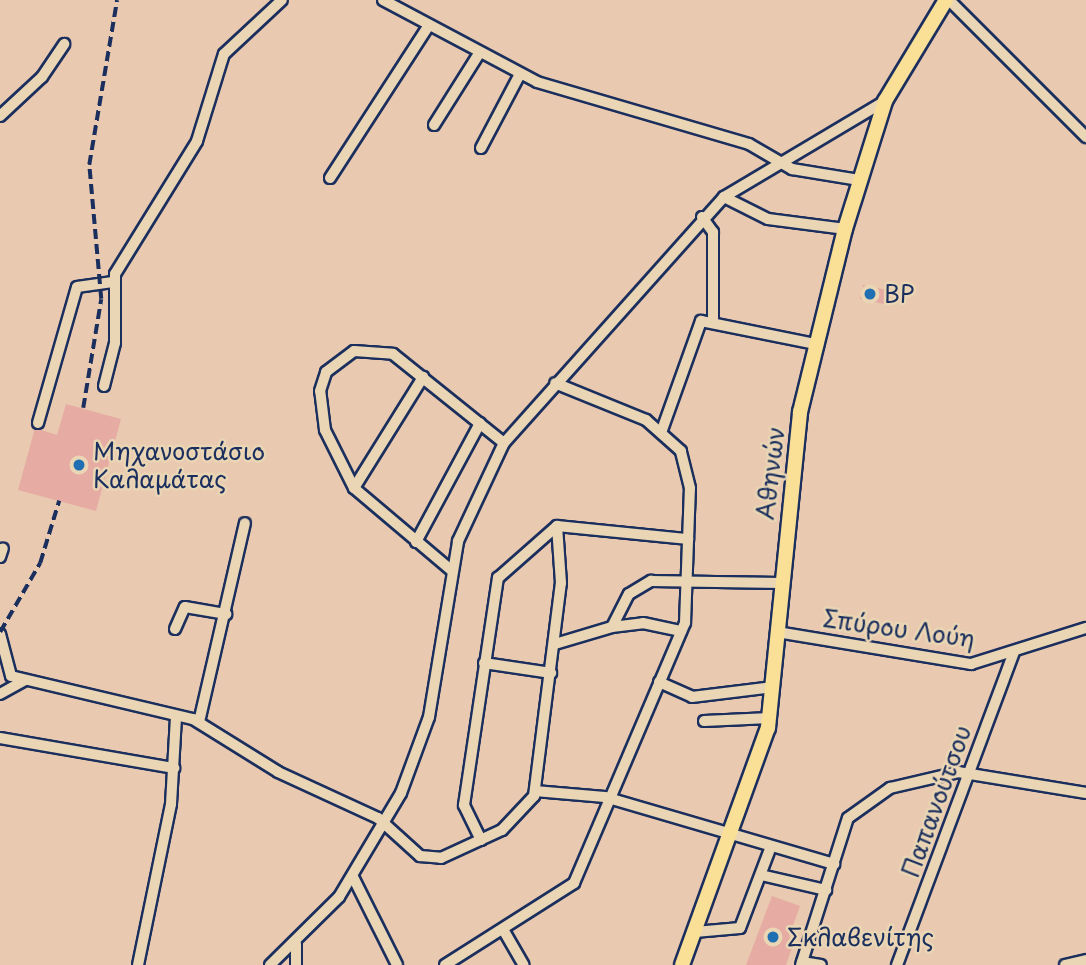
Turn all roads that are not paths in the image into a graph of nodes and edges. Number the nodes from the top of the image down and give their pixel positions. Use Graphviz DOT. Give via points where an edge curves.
graph roads {
  1 [pos="282,0"];
  2 [pos="383,0"];
  3 [pos="948,0"];
  4 [pos="429,25"];
  5 [pos="64,44"];
  6 [pos="480,52"];
  7 [pos="520,74"];
  8 [pos="885,101"];
  9 [pos="0,116"];
  10 [pos="434,125"];
  11 [pos="1086,137"];
  12 [pos="481,148"];
  13 [pos="777,161"];
  14 [pos="330,178"];
  15 [pos="859,180"];
  16 [pos="723,197"];
  17 [pos="702,216"];
  18 [pos="845,229"];
  19 [pos="113,282"];
  20 [pos="713,321"];
  21 [pos="815,344"];
  22 [pos="423,377"];
  23 [pos="555,383"];
  24 [pos="104,386"];
  25 [pos="38,423"];
  26 [pos="480,423"];
  27 [pos="662,430"];
  28 [pos="504,443"];
  29 [pos="354,488"];
  30 [pos="246,523"];
  31 [pos="557,526"];
  32 [pos="688,539"];
  33 [pos="416,542"];
  34 [pos="451,570"];
  35 [pos="688,582"];
  36 [pos="781,583"];
  37 [pos="226,614"];
  38 [pos="612,627"];
  39 [pos="1086,628"];
  40 [pos="175,629"];
  41 [pos="681,631"];
  42 [pos="777,632"];
  43 [pos="0,634"];
  44 [pos="555,643"];
  45 [pos="1014,652"];
  46 [pos="484,663"];
  47 [pos="551,673"];
  48 [pos="25,680"];
  49 [pos="659,682"];
  50 [pos="773,687"];
  51 [pos="0,694"];
  52 [pos="176,716"];
  53 [pos="770,718"];
  54 [pos="704,721"];
  55 [pos="199,722"];
  56 [pos="0,738"];
  57 [pos="174,768"];
  58 [pos="968,773"];
  59 [pos="535,791"];
  60 [pos="1086,793"];
  61 [pos="609,798"];
  62 [pos="386,823"];
  63 [pos="732,838"];
  64 [pos="481,841"];
  65 [pos="770,849"];
  66 [pos="834,864"];
  67 [pos="761,875"];
  68 [pos="353,877"];
  69 [pos="825,890"];
  70 [pos="504,931"];
  71 [pos="695,932"];
  72 [pos="296,944"];
  73 [pos="1086,960"];
  74 [pos="686,962"];
  75 [pos="801,963"];
  76 [pos="138,965"];
  77 [pos="270,965"];
  78 [pos="296,965"];
  79 [pos="397,965"];
  80 [pos="445,965"];
  81 [pos="524,965"];
  82 [pos="821,965"];
  83 [pos="897,965"];
  84 [pos="1065,965"];
  1 -- 19 [label="street" via="224,54 197,141 155,202"];
  2 -- 4 [label="street"];
  3 -- 8 [label="main road, Αθηνών"];
  3 -- 11 [label="street"];
  4 -- 6 [label="street"];
  4 -- 14 [label="street"];
  5 -- 9 [label="street" via="42,77"];
  6 -- 7 [label="street"];
  6 -- 10 [label="street"];
  7 -- 12 [label="street"];
  7 -- 13 [label="street" via="749,144"];
  8 -- 13 [label="street"];
  8 -- 15 [label="main road, Αθηνών"];
  13 -- 15 [label="street" via="799,171"];
  13 -- 16 [label="street"];
  15 -- 18 [label="main road, Αθηνών"];
  16 -- 17 [label="street"];
  16 -- 18 [label="street" via="768,219"];
  17 -- 20 [label="street" via="713,232"];
  17 -- 23 [label="street"];
  18 -- 21 [label="main road, Αθηνών"];
  19 -- 24 [label="street" via="115,343"];
  19 -- 25 [label="street" via="76,287"];
  20 -- 21 [label="street"];
  20 -- 27 [label="street" via="699,325"];
  21 -- 36 [label="main road, Αθηνών" via="800,412"];
  22 -- 26 [label="street"];
  22 -- 29 [label="street"];
  22 -- 29 [label="street" via="374,348 354,351 326,372 320,391 325,430"];
  23 -- 27 [label="street"];
  23 -- 28 [label="street"];
  26 -- 28 [label="street"];
  26 -- 33 [label="street"];
  27 -- 32 [label="street" via="687,465"];
  28 -- 34 [label="street" via="474,495"];
  29 -- 33 [label="street"];
  30 -- 37 [label="street"];
  31 -- 32 [label="street"];
  31 -- 44 [label="street" via="561,571"];
  31 -- 46 [label="street" via="496,582"];
  32 -- 35 [label="street"];
  33 -- 34 [label="street"];
  34 -- 62 [label="street" via="429,717"];
  35 -- 36 [label="street"];
  35 -- 38 [label="street" via="638,586"];
  35 -- 41 [label="street"];
  36 -- 42 [label="main road, Αθηνών"];
  37 -- 40 [label="street" via="185,607"];
  37 -- 55 [label="street"];
  38 -- 41 [label="street" via="643,623"];
  38 -- 44 [label="street"];
  39 -- 45 [label="street, Σπύρου Λούη"];
  41 -- 49 [label="street"];
  42 -- 45 [label="street, Σπύρου Λούη" via="958,663"];
  42 -- 50 [label="main road, Αθηνών"];
  43 -- 48 [label="street" via="6,671"];
  44 -- 47 [label="street"];
  45 -- 58 [label="street, Παπανούτσου"];
  46 -- 47 [label="street"];
  46 -- 64 [label="street" via="464,805"];
  47 -- 59 [label="street"];
  48 -- 51 [label="street"];
  48 -- 52 [label="street"];
  49 -- 50 [label="street" via="692,697"];
  49 -- 61 [label="street"];
  50 -- 53 [label="main road, Αθηνών"];
  52 -- 55 [label="street"];
  52 -- 57 [label="street"];
  53 -- 54 [label="street"];
  53 -- 63 [label="main road, Αθηνών"];
  55 -- 62 [label="street" via="278,772"];
  56 -- 57 [label="street"];
  57 -- 76 [label="street"];
  58 -- 60 [label="street"];
  58 -- 66 [label="street" via="906,779 848,818"];
  58 -- 83 [label="street, Παπανούτσου"];
  59 -- 61 [label="street"];
  59 -- 64 [label="street" via="522,813"];
  61 -- 63 [label="street"];
  61 -- 70 [label="street" via="571,887"];
  62 -- 64 [label="street" via="427,859"];
  62 -- 68 [label="street"];
  63 -- 65 [label="street"];
  63 -- 71 [label="main road, Αθηνών"];
  65 -- 66 [label="street"];
  65 -- 67 [label="street"];
  66 -- 69 [label="street"];
  67 -- 69 [label="street"];
  67 -- 71 [label="street" via="740,928"];
  68 -- 72 [label="street"];
  68 -- 79 [label="street"];
  69 -- 75 [label="street"];
  70 -- 80 [label="street"];
  70 -- 81 [label="street"];
  71 -- 74 [label="main road, Αθηνών"];
  72 -- 77 [label="street"];
  72 -- 78 [label="street"];
  73 -- 84 [label="street"];
  75 -- 82 [label="street"];
}
